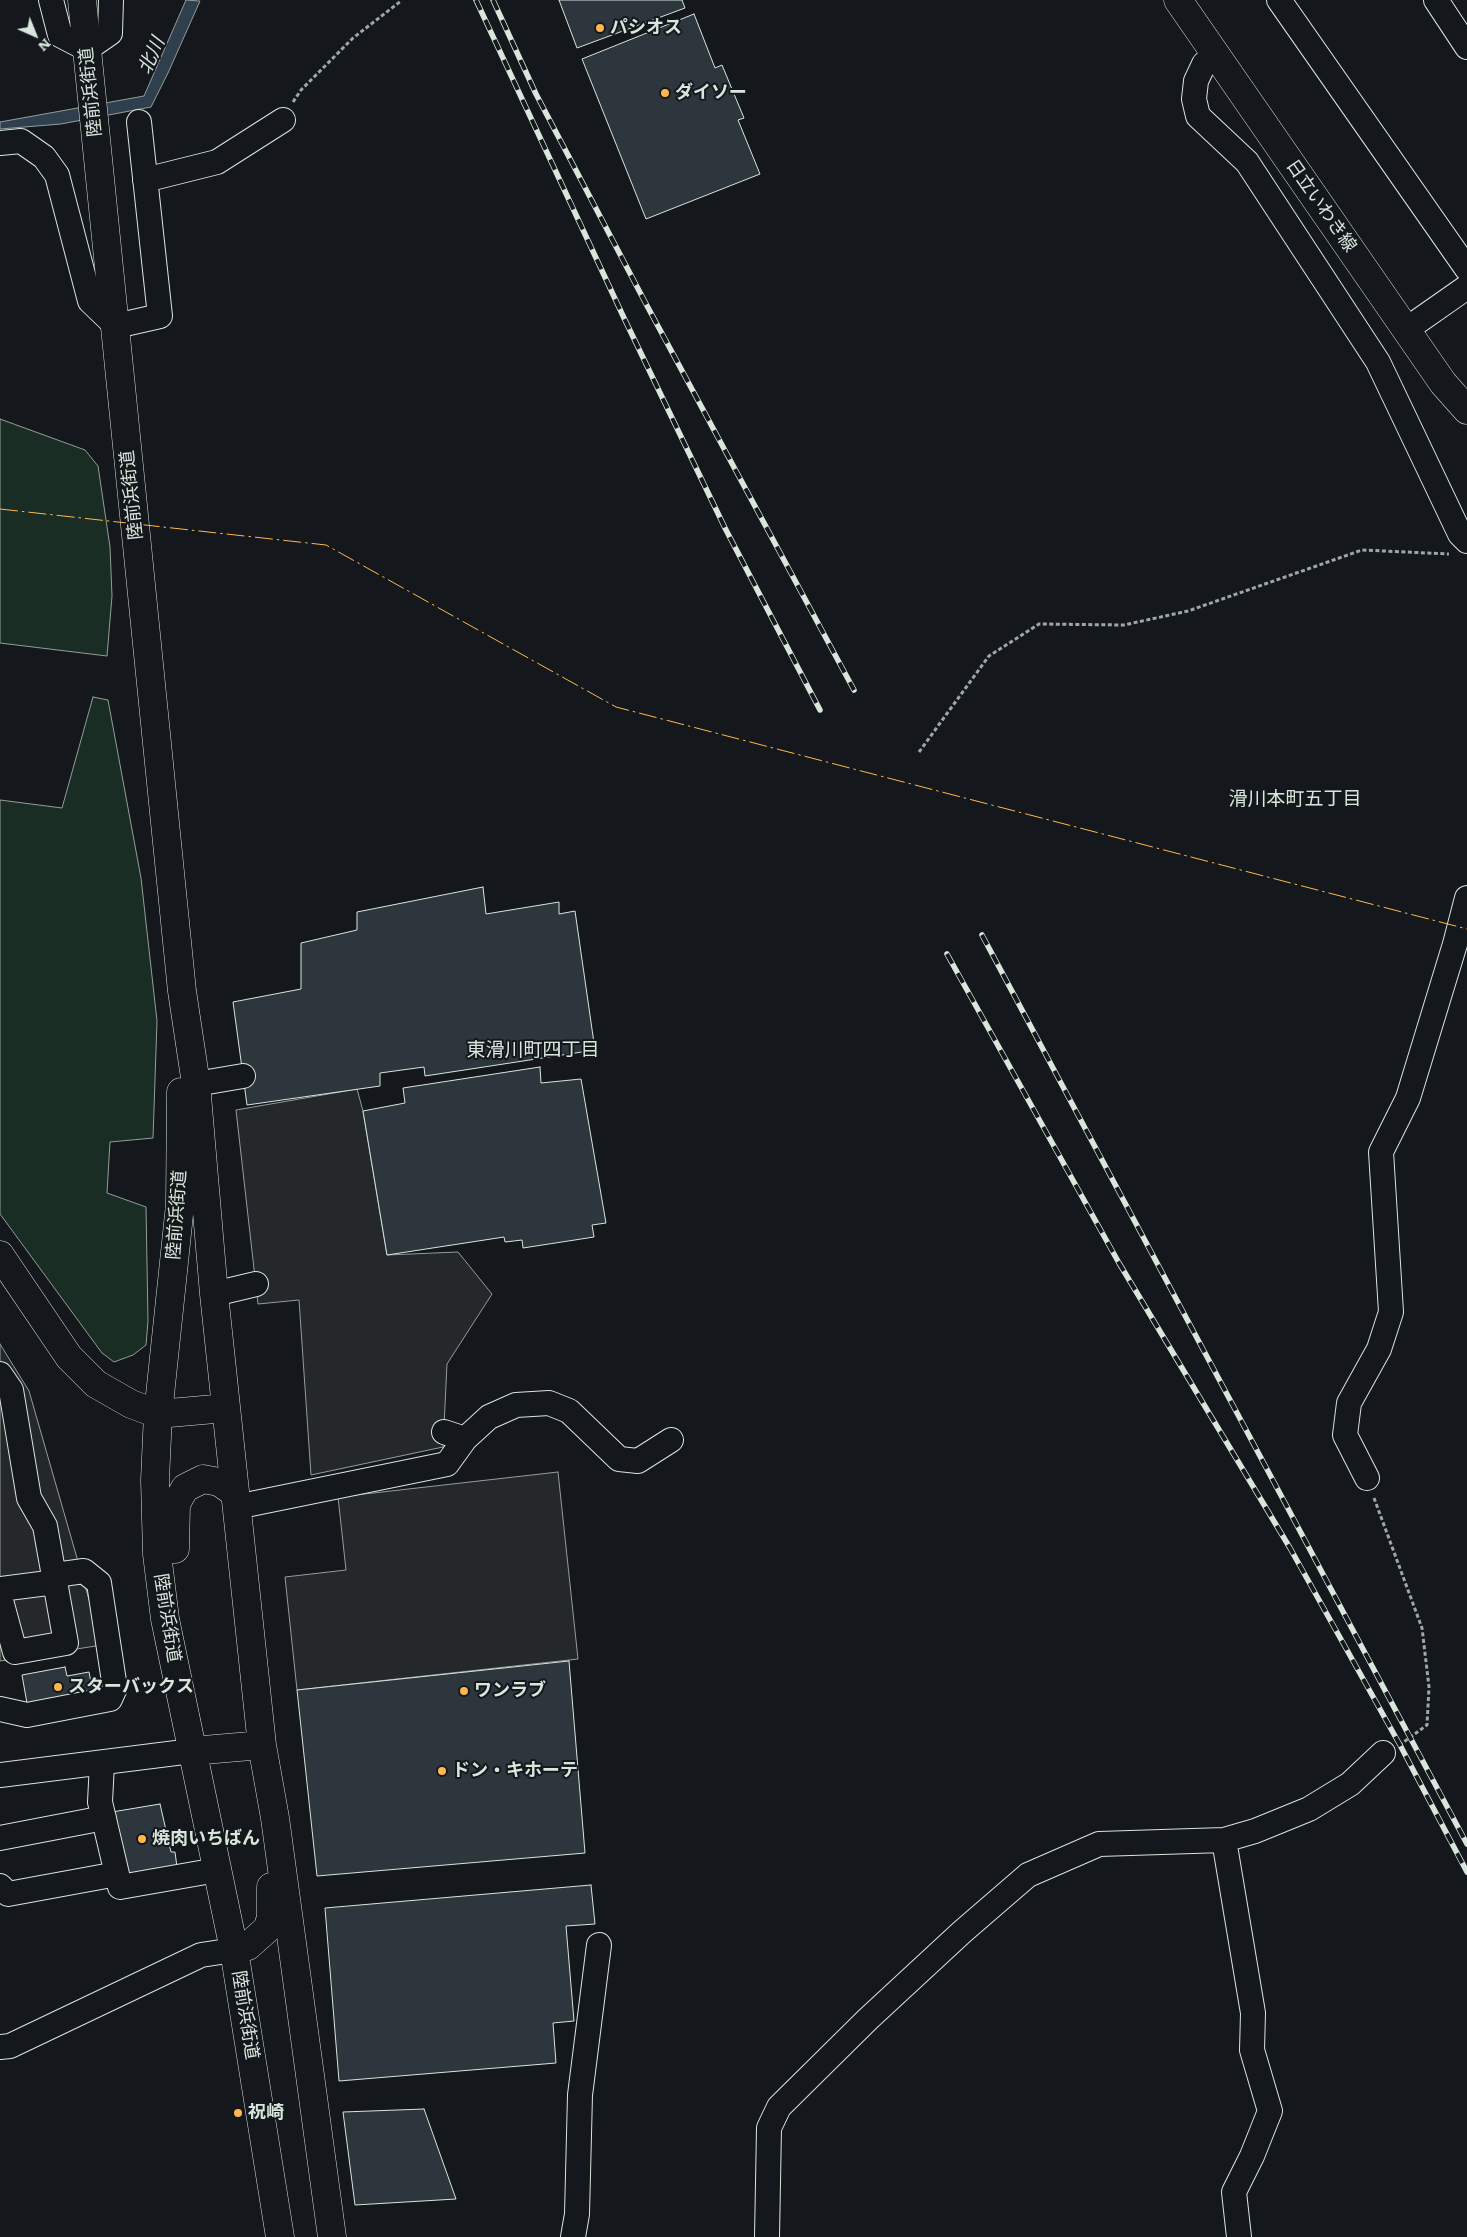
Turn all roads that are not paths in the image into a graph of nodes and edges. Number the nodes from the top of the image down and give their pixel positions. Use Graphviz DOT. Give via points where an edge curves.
graph roads {
  1 [pos="51,0"];
  2 [pos="82,0"];
  3 [pos="111,0"];
  4 [pos="1178,0"];
  5 [pos="1279,0"];
  6 [pos="1436,0"];
  7 [pos="1467,46"];
  8 [pos="87,49"];
  9 [pos="1215,54"];
  10 [pos="283,120"];
  11 [pos="139,122"];
  12 [pos="0,143"];
  13 [pos="145,180"];
  14 [pos="1467,268"];
  15 [pos="1467,287"];
  16 [pos="116,326"];
  17 [pos="1407,329"];
  18 [pos="1467,410"];
  19 [pos="1462,548"];
  20 [pos="1467,898"];
  21 [pos="182,991"];
  22 [pos="243,1076"];
  23 [pos="196,1084"];
  24 [pos="0,1255"];
  25 [pos="256,1284"];
  26 [pos="214,1294"];
  27 [pos="0,1374"];
  28 [pos="226,1408"];
  29 [pos="158,1414"];
  30 [pos="671,1440"];
  31 [pos="1367,1478"];
  32 [pos="235,1500"];
  33 [pos="55,1579"];
  34 [pos="0,1589"];
  35 [pos="0,1597"];
  36 [pos="165,1619"];
  37 [pos="0,1710"];
  38 [pos="262,1745"];
  39 [pos="192,1751"];
  40 [pos="1383,1753"];
  41 [pos="102,1762"];
  42 [pos="0,1775"];
  43 [pos="104,1818"];
  44 [pos="275,1818"];
  45 [pos="0,1838"];
  46 [pos="1224,1840"];
  47 [pos="217,1870"];
  48 [pos="117,1874"];
  49 [pos="0,1886"];
  50 [pos="599,1945"];
  51 [pos="234,1950"];
  52 [pos="0,2047"];
  53 [pos="280,2237"];
  54 [pos="332,2237"];
  55 [pos="573,2237"];
  56 [pos="766,2237"];
  57 [pos="1239,2237"];
  1 -- 8 [label="street" via="60,35"];
  2 -- 8 [label="main road, 陸前浜街道"];
  3 -- 8 [label="street" via="110,33"];
  4 -- 9 [label="main road, 日立いわき線"];
  5 -- 14 [label="street"];
  6 -- 7 [label="street"];
  8 -- 16 [label="main road, 陸前浜街道"];
  9 -- 17 [label="main road, 日立いわき線"];
  9 -- 19 [label="street" via="1204,64 1196,81 1194,99 1198,116 1247,162 1378,362 1460,534"];
  10 -- 13 [label="street" via="217,162"];
  11 -- 13 [label="street"];
  12 -- 16 [label="street" via="21,141 44,157 57,175 90,301"];
  13 -- 16 [label="street" via="160,316"];
  15 -- 17 [label="street"];
  16 -- 21 [label="main road, 陸前浜街道"];
  17 -- 18 [label="main road, 日立いわき線" via="1443,383"];
  20 -- 31 [label="street" via="1408,1098 1381,1152 1390,1312 1379,1349 1349,1403 1345,1435"];
  21 -- 23 [label="main road, 陸前浜街道"];
  21 -- 29 [label="main road, 陸前浜街道" via="180,1205"];
  22 -- 23 [label="street"];
  23 -- 26 [label="main road, 陸前浜街道"];
  24 -- 29 [label="main road" via="69,1357 110,1393"];
  25 -- 26 [label="street"];
  26 -- 28 [label="main road, 陸前浜街道"];
  27 -- 33 [label="street" via="11,1390 29,1498 45,1526"];
  28 -- 29 [label="main road"];
  28 -- 32 [label="main road, 陸前浜街道"];
  29 -- 36 [label="main road, 陸前浜街道" via="155,1480 157,1554"];
  30 -- 32 [label="street" via="638,1461 619,1459 569,1411 549,1403 516,1405 454,1436 447,1464"];
  32 -- 36 [label="main road" via="218,1482 203,1478 185,1488 176,1504 176,1581"];
  32 -- 38 [label="main road, 陸前浜街道"];
  33 -- 34 [label="street"];
  33 -- 35 [label="street" via="66,1643 15,1652"];
  33 -- 37 [label="street" via="84,1571 99,1583 115,1688 110,1699 27,1714"];
  36 -- 39 [label="main road, 陸前浜街道"];
  38 -- 39 [label="main road"];
  38 -- 44 [label="main road, 陸前浜街道"];
  39 -- 41 [label="street"];
  39 -- 47 [label="main road, 陸前浜街道"];
  40 -- 46 [label="street" via="1350,1784 1309,1809"];
  41 -- 42 [label="street"];
  41 -- 43 [label="street" via="100,1802"];
  43 -- 45 [label="street"];
  43 -- 48 [label="street"];
  44 -- 51 [label="main road" via="266,1839 272,1897 268,1929 248,1946"];
  44 -- 54 [label="main road, 陸前浜街道"];
  46 -- 56 [label="street" via="1099,1844 1028,1875 962,1932 778,2108 769,2128"];
  46 -- 57 [label="street" via="1253,2013 1252,2050 1270,2112 1234,2192"];
  47 -- 48 [label="street" via="120,1887"];
  47 -- 51 [label="main road, 陸前浜街道"];
  48 -- 49 [label="street" via="8,1894"];
  50 -- 55 [label="street" via="580,2095 577,2214"];
  51 -- 52 [label="street" via="201,1955 10,2046"];
  51 -- 53 [label="main road, 陸前浜街道"];
}
